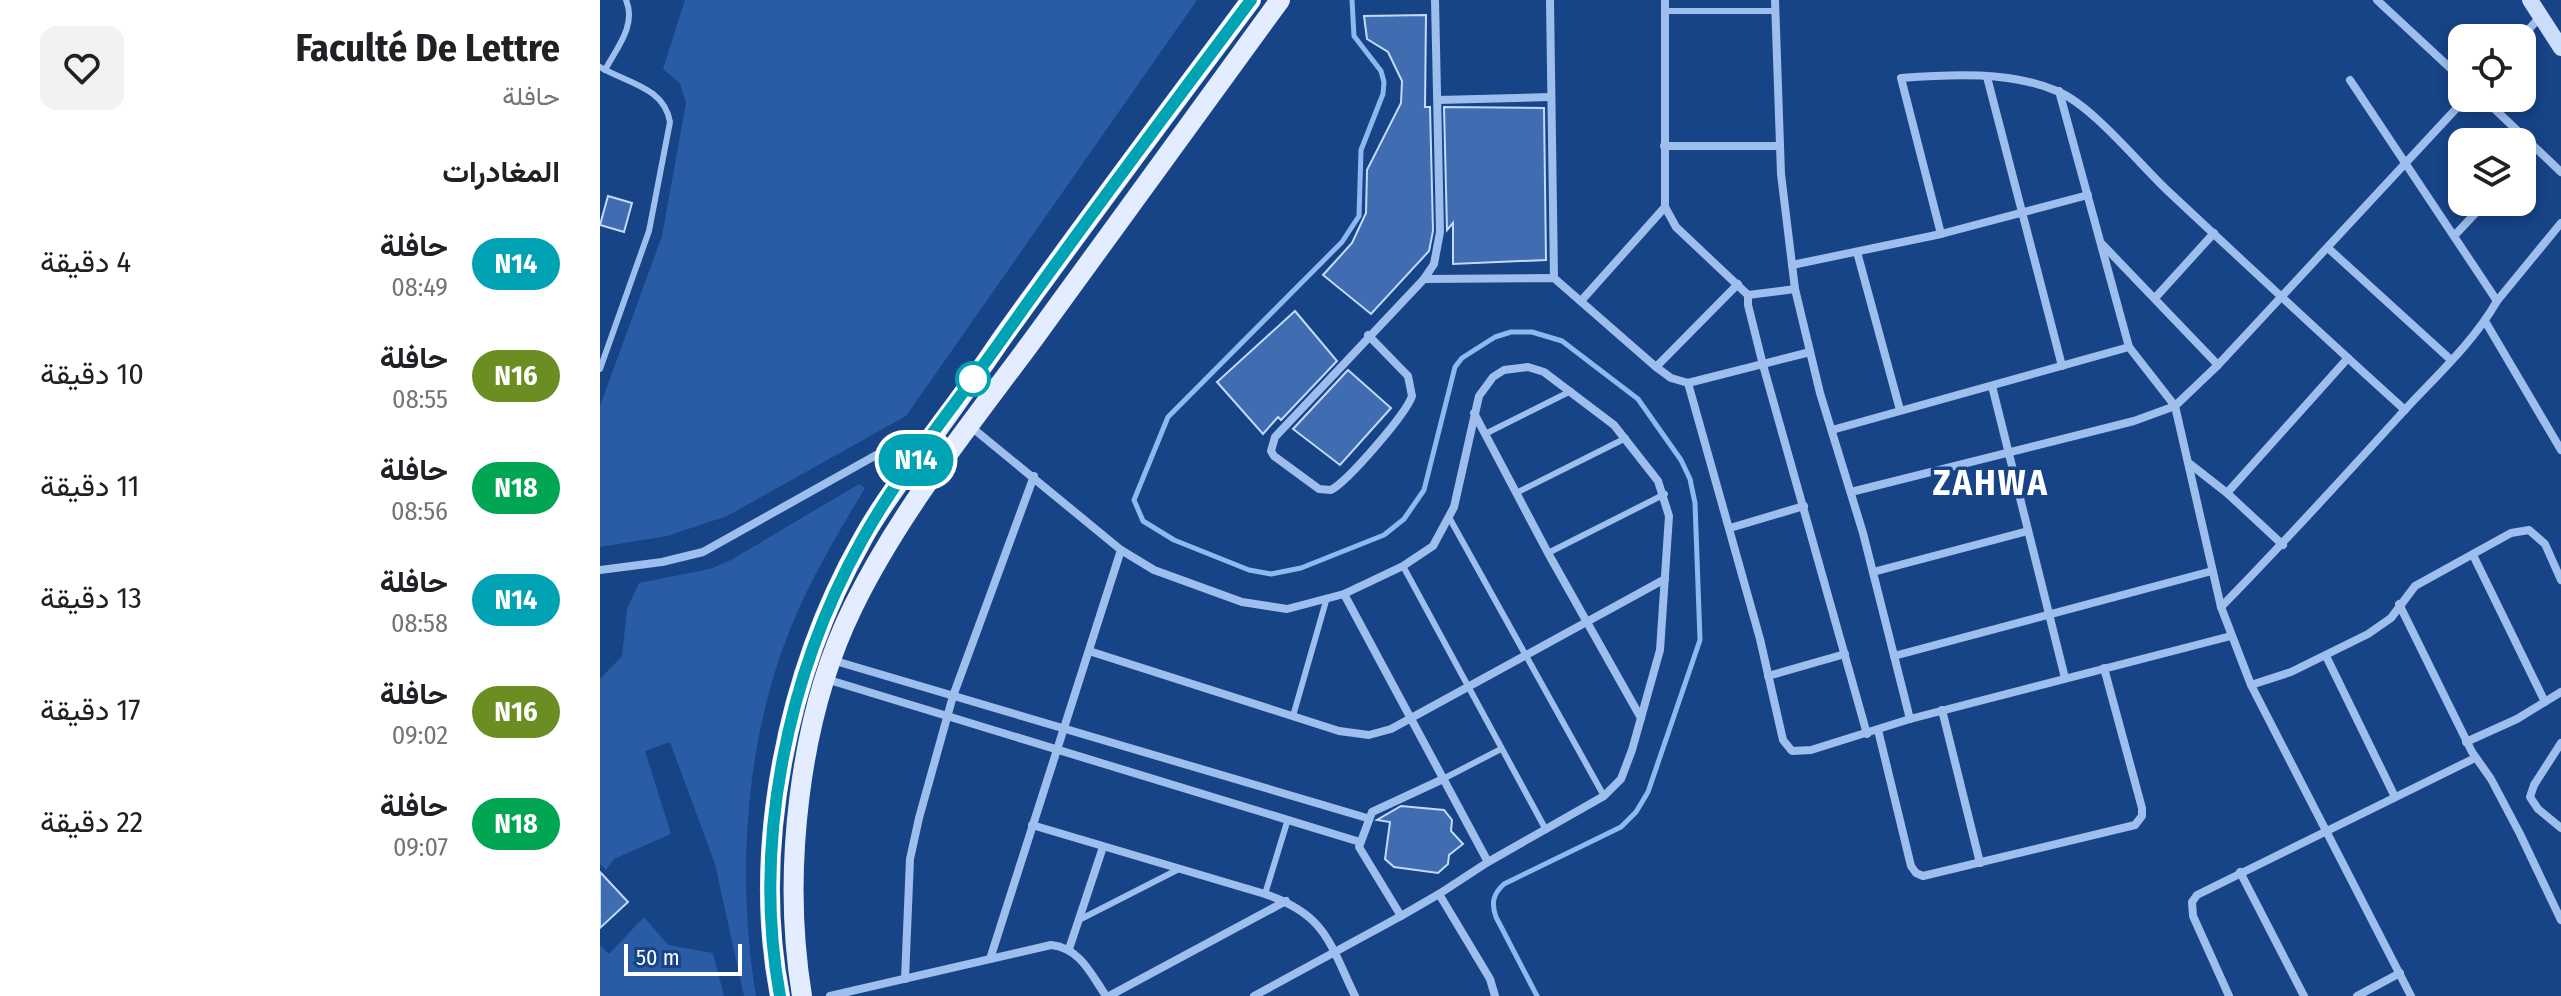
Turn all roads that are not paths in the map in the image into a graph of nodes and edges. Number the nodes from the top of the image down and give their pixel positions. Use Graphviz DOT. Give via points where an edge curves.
graph roads {
  1 [pos="626,0"];
  2 [pos="1251,0"];
  3 [pos="1280,0"];
  4 [pos="1435,0"];
  5 [pos="1550,0"];
  6 [pos="1665,0"];
  7 [pos="1775,0"];
  8 [pos="2377,0"];
  9 [pos="2530,0"];
  10 [pos="1666,11"];
  11 [pos="1774,11"];
  12 [pos="2540,17"];
  13 [pos="2534,24"];
  14 [pos="2561,48"];
  15 [pos="2448,66"];
  16 [pos="602,68"];
  17 [pos="1987,77"];
  18 [pos="2350,80"];
  19 [pos="2059,91"];
  20 [pos="1551,97"];
  21 [pos="1438,100"];
  22 [pos="2453,112"];
  23 [pos="2497,112"];
  24 [pos="2514,128"];
  25 [pos="1664,146"];
  26 [pos="1780,146"];
  27 [pos="2536,150"];
  28 [pos="2407,161"];
  29 [pos="2561,172"];
  30 [pos="2088,195"];
  31 [pos="1665,207"];
  32 [pos="2022,213"];
  33 [pos="2473,216"];
  34 [pos="2561,223"];
  35 [pos="2214,233"];
  36 [pos="1941,234"];
  37 [pos="2454,236"];
  38 [pos="2100,242"];
  39 [pos="2328,248"];
  40 [pos="1857,252"];
  41 [pos="1792,265"];
  42 [pos="1554,278"];
  43 [pos="1424,279"];
  44 [pos="1738,284"];
  45 [pos="1795,289"];
  46 [pos="1748,295"];
  47 [pos="2282,297"];
  48 [pos="2155,298"];
  49 [pos="1581,301"];
  50 [pos="2497,301"];
  51 [pos="2485,321"];
  52 [pos="1368,335"];
  53 [pos="2129,347"];
  54 [pos="1810,352"];
  55 [pos="2348,358"];
  56 [pos="2451,360"];
  57 [pos="1763,365"];
  58 [pos="2218,365"];
  59 [pos="2062,366"];
  60 [pos="1656,367"];
  61 [pos="600,369"];
  62 [pos="1688,383"];
  63 [pos="1992,386"];
  64 [pos="1571,391"];
  65 [pos="2175,406"];
  66 [pos="1900,410"];
  67 [pos="2405,410"];
  68 [pos="1474,412"];
  69 [pos="970,426"];
  70 [pos="1832,430"];
  71 [pos="1485,434"];
  72 [pos="1626,438"];
  73 [pos="925,448"];
  74 [pos="2561,450"];
  75 [pos="2007,451"];
  76 [pos="2190,464"];
  77 [pos="1034,476"];
  78 [pos="1851,492"];
  79 [pos="1516,493"];
  80 [pos="2227,493"];
  81 [pos="1665,494"];
  82 [pos="1804,506"];
  83 [pos="1450,519"];
  84 [pos="1730,528"];
  85 [pos="2028,531"];
  86 [pos="2283,545"];
  87 [pos="1121,550"];
  88 [pos="1548,553"];
  89 [pos="2473,555"];
  90 [pos="1403,566"];
  91 [pos="600,570"];
  92 [pos="2212,571"];
  93 [pos="1873,572"];
  94 [pos="1665,579"];
  95 [pos="2561,580"];
  96 [pos="1344,594"];
  97 [pos="1326,601"];
  98 [pos="2399,604"];
  99 [pos="2221,607"];
  100 [pos="2047,614"];
  101 [pos="1586,622"];
  102 [pos="2231,636"];
  103 [pos="1089,651"];
  104 [pos="1845,654"];
  105 [pos="1527,655"];
  106 [pos="1894,656"];
  107 [pos="2326,656"];
  108 [pos="2104,668"];
  109 [pos="829,669"];
  110 [pos="1768,676"];
  111 [pos="2065,678"];
  112 [pos="2251,685"];
  113 [pos="1467,687"];
  114 [pos="2561,692"];
  115 [pos="953,696"];
  116 [pos="2545,702"];
  117 [pos="1942,710"];
  118 [pos="948,715"];
  119 [pos="1293,716"];
  120 [pos="1410,718"];
  121 [pos="1641,718"];
  122 [pos="1910,719"];
  123 [pos="1064,728"];
  124 [pos="1878,730"];
  125 [pos="1867,734"];
  126 [pos="2466,742"];
  127 [pos="2561,743"];
  128 [pos="1057,748"];
  129 [pos="1501,749"];
  130 [pos="2475,758"];
  131 [pos="1441,780"];
  132 [pos="1604,796"];
  133 [pos="2395,797"];
  134 [pos="1367,818"];
  135 [pos="1288,819"];
  136 [pos="1032,825"];
  137 [pos="2561,828"];
  138 [pos="1546,830"];
  139 [pos="2327,831"];
  140 [pos="1360,842"];
  141 [pos="1103,847"];
  142 [pos="1488,862"];
  143 [pos="1980,863"];
  144 [pos="1179,869"];
  145 [pos="2240,872"];
  146 [pos="1265,894"];
  147 [pos="1439,894"];
  148 [pos="1286,901"];
  149 [pos="1401,916"];
  150 [pos="1079,920"];
  151 [pos="2561,920"];
  152 [pos="1069,949"];
  153 [pos="1334,954"];
  154 [pos="990,959"];
  155 [pos="2400,973"];
  156 [pos="905,979"];
  157 [pos="780,996"];
  158 [pos="802,996"];
  159 [pos="830,996"];
  160 [pos="1108,996"];
  161 [pos="1254,996"];
  162 [pos="1355,996"];
  163 [pos="1495,996"];
  164 [pos="2229,996"];
  165 [pos="2304,996"];
  166 [pos="2357,996"];
  167 [pos="2411,996"];
  1 -- 16 [label="lane" via="631,10 627,29"];
  2 -- 73 [label="main road"];
  3 -- 69 [label="main road"];
  4 -- 21 [label="street"];
  5 -- 20 [label="street"];
  6 -- 10 [label="street"];
  7 -- 11 [label="street"];
  8 -- 15 [label="street"];
  9 -- 12 [label="main road"];
  10 -- 11 [label="lane"];
  10 -- 25 [label="street"];
  11 -- 26 [label="street"];
  12 -- 13 [label="street"];
  12 -- 14 [label="main road"];
  16 -- 61 [label="lane" via="656,94 670,122 649,231"];
  17 -- 19 [label="street"];
  17 -- 32 [label="street"];
  17 -- 36 [label="street" via="1901,78"];
  18 -- 28 [label="street"];
  19 -- 30 [label="street"];
  19 -- 35 [label="street"];
  20 -- 21 [label="street"];
  20 -- 42 [label="street"];
  21 -- 43 [label="street" via="1440,232 1434,264"];
  22 -- 28 [label="street"];
  23 -- 24 [label="street"];
  25 -- 26 [label="street"];
  25 -- 31 [label="street"];
  26 -- 41 [label="street"];
  27 -- 29 [label="street"];
  28 -- 37 [label="street"];
  28 -- 39 [label="street"];
  30 -- 32 [label="street"];
  30 -- 38 [label="street"];
  31 -- 44 [label="street" via="1676,227"];
  31 -- 49 [label="street"];
  32 -- 36 [label="street"];
  32 -- 59 [label="street"];
  33 -- 37 [label="street"];
  34 -- 50 [label="street"];
  35 -- 47 [label="street"];
  35 -- 48 [label="street"];
  36 -- 40 [label="street"];
  37 -- 50 [label="street"];
  38 -- 48 [label="street"];
  38 -- 53 [label="street"];
  39 -- 47 [label="street"];
  39 -- 56 [label="street"];
  40 -- 41 [label="street"];
  40 -- 66 [label="street"];
  41 -- 45 [label="street"];
  42 -- 43 [label="street"];
  42 -- 49 [label="street"];
  43 -- 52 [label="street"];
  44 -- 46 [label="street"];
  44 -- 60 [label="street"];
  45 -- 46 [label="street"];
  45 -- 54 [label="street"];
  46 -- 57 [label="street"];
  47 -- 55 [label="street"];
  47 -- 58 [label="street"];
  48 -- 58 [label="street"];
  49 -- 60 [label="street"];
  50 -- 51 [label="street"];
  51 -- 56 [label="street"];
  51 -- 74 [label="street"];
  52 -- 52 [label="street" via="1272,444 1277,460 1319,489 1331,490 1345,480 1412,396 1408,376"];
  53 -- 59 [label="street"];
  53 -- 65 [label="street"];
  54 -- 57 [label="street"];
  54 -- 70 [label="street"];
  55 -- 67 [label="street"];
  55 -- 80 [label="street"];
  56 -- 67 [label="street"];
  57 -- 62 [label="street"];
  57 -- 82 [label="street"];
  58 -- 65 [label="street"];
  59 -- 63 [label="street"];
  60 -- 62 [label="street"];
  62 -- 84 [label="street"];
  63 -- 66 [label="street"];
  63 -- 75 [label="street"];
  64 -- 68 [label="street" via="1544,372 1515,367 1493,377"];
  64 -- 71 [label="lane"];
  64 -- 72 [label="street"];
  65 -- 75 [label="street"];
  65 -- 76 [label="street"];
  66 -- 70 [label="street"];
  67 -- 86 [label="street"];
  68 -- 71 [label="street"];
  68 -- 83 [label="street"];
  69 -- 77 [label="street"];
  69 -- 109 [label="main road" via="896,531 852,609"];
  70 -- 78 [label="street"];
  71 -- 79 [label="street"];
  72 -- 79 [label="lane"];
  72 -- 81 [label="street"];
  73 -- 91 [label="street" via="911,443 887,449 703,552"];
  73 -- 157 [label="main road" via="883,505 843,574 807,665 775,814 772,933"];
  75 -- 78 [label="street"];
  75 -- 85 [label="street"];
  76 -- 80 [label="street"];
  76 -- 92 [label="street"];
  77 -- 87 [label="street"];
  77 -- 115 [label="street"];
  78 -- 93 [label="street"];
  79 -- 88 [label="street"];
  80 -- 86 [label="street"];
  81 -- 88 [label="lane"];
  81 -- 94 [label="street"];
  82 -- 84 [label="street"];
  82 -- 104 [label="street"];
  83 -- 90 [label="street" via="1433,546"];
  83 -- 105 [label="lane"];
  84 -- 110 [label="street"];
  85 -- 93 [label="street"];
  85 -- 100 [label="street"];
  86 -- 99 [label="street"];
  87 -- 97 [label="street" via="1154,570 1242,602 1287,609"];
  87 -- 103 [label="street"];
  88 -- 101 [label="street"];
  89 -- 95 [label="street" via="2511,533 2529,530 2545,544"];
  89 -- 98 [label="street" via="2415,586"];
  89 -- 116 [label="street"];
  90 -- 96 [label="street"];
  90 -- 113 [label="lane"];
  92 -- 99 [label="street"];
  92 -- 100 [label="street"];
  93 -- 106 [label="street"];
  94 -- 101 [label="street"];
  94 -- 121 [label="street" via="1660,650"];
  96 -- 97 [label="street"];
  96 -- 120 [label="street"];
  97 -- 119 [label="lane"];
  98 -- 107 [label="street" via="2381,626"];
  98 -- 126 [label="street"];
  99 -- 102 [label="street"];
  100 -- 106 [label="street"];
  100 -- 111 [label="street"];
  101 -- 105 [label="street"];
  101 -- 121 [label="street"];
  102 -- 108 [label="street"];
  102 -- 112 [label="street"];
  103 -- 119 [label="street"];
  103 -- 123 [label="street"];
  104 -- 110 [label="street"];
  104 -- 125 [label="street"];
  105 -- 113 [label="street"];
  105 -- 132 [label="lane"];
  106 -- 122 [label="street"];
  107 -- 112 [label="street"];
  107 -- 133 [label="street"];
  108 -- 111 [label="street"];
  108 -- 143 [label="street" via="2142,808 2140,821"];
  109 -- 115 [label="street"];
  109 -- 118 [label="street"];
  109 -- 158 [label="main road" via="796,825 795,938"];
  110 -- 125 [label="street" via="1783,740 1792,751"];
  111 -- 117 [label="street"];
  112 -- 139 [label="street"];
  113 -- 120 [label="street"];
  113 -- 129 [label="lane"];
  114 -- 116 [label="street"];
  115 -- 118 [label="street"];
  115 -- 123 [label="street"];
  116 -- 126 [label="street"];
  117 -- 122 [label="street"];
  117 -- 143 [label="street"];
  118 -- 128 [label="street"];
  118 -- 156 [label="street" via="910,859"];
  119 -- 120 [label="street" via="1369,735"];
  120 -- 131 [label="street"];
  121 -- 132 [label="street" via="1621,779"];
  122 -- 124 [label="street"];
  123 -- 128 [label="street"];
  123 -- 134 [label="street"];
  124 -- 125 [label="street"];
  124 -- 143 [label="street" via="1916,873 1929,876"];
  126 -- 130 [label="street"];
  127 -- 137 [label="street" via="2530,797"];
  128 -- 135 [label="street"];
  128 -- 136 [label="street"];
  129 -- 131 [label="lane"];
  129 -- 138 [label="lane"];
  130 -- 133 [label="street"];
  130 -- 151 [label="street" via="2491,779"];
  131 -- 134 [label="street"];
  131 -- 142 [label="street"];
  132 -- 138 [label="street"];
  133 -- 139 [label="street"];
  134 -- 140 [label="street"];
  135 -- 140 [label="street"];
  135 -- 146 [label="lane"];
  136 -- 141 [label="street"];
  136 -- 154 [label="street"];
  138 -- 142 [label="street"];
  139 -- 145 [label="street"];
  139 -- 155 [label="street"];
  140 -- 149 [label="street" via="1362,854"];
  141 -- 144 [label="street"];
  141 -- 150 [label="street"];
  142 -- 147 [label="street"];
  144 -- 146 [label="street"];
  144 -- 150 [label="lane"];
  145 -- 164 [label="street" via="2197,895 2191,909"];
  145 -- 165 [label="street"];
  146 -- 148 [label="street"];
  147 -- 149 [label="street"];
  147 -- 163 [label="street"];
  148 -- 153 [label="street" via="1315,921"];
  148 -- 160 [label="street"];
  149 -- 153 [label="street"];
  150 -- 152 [label="street"];
  152 -- 154 [label="street" via="1051,945"];
  152 -- 160 [label="street"];
  153 -- 161 [label="street"];
  153 -- 162 [label="street"];
  154 -- 156 [label="street"];
  155 -- 166 [label="street"];
  155 -- 167 [label="street"];
  156 -- 159 [label="street"];
}
